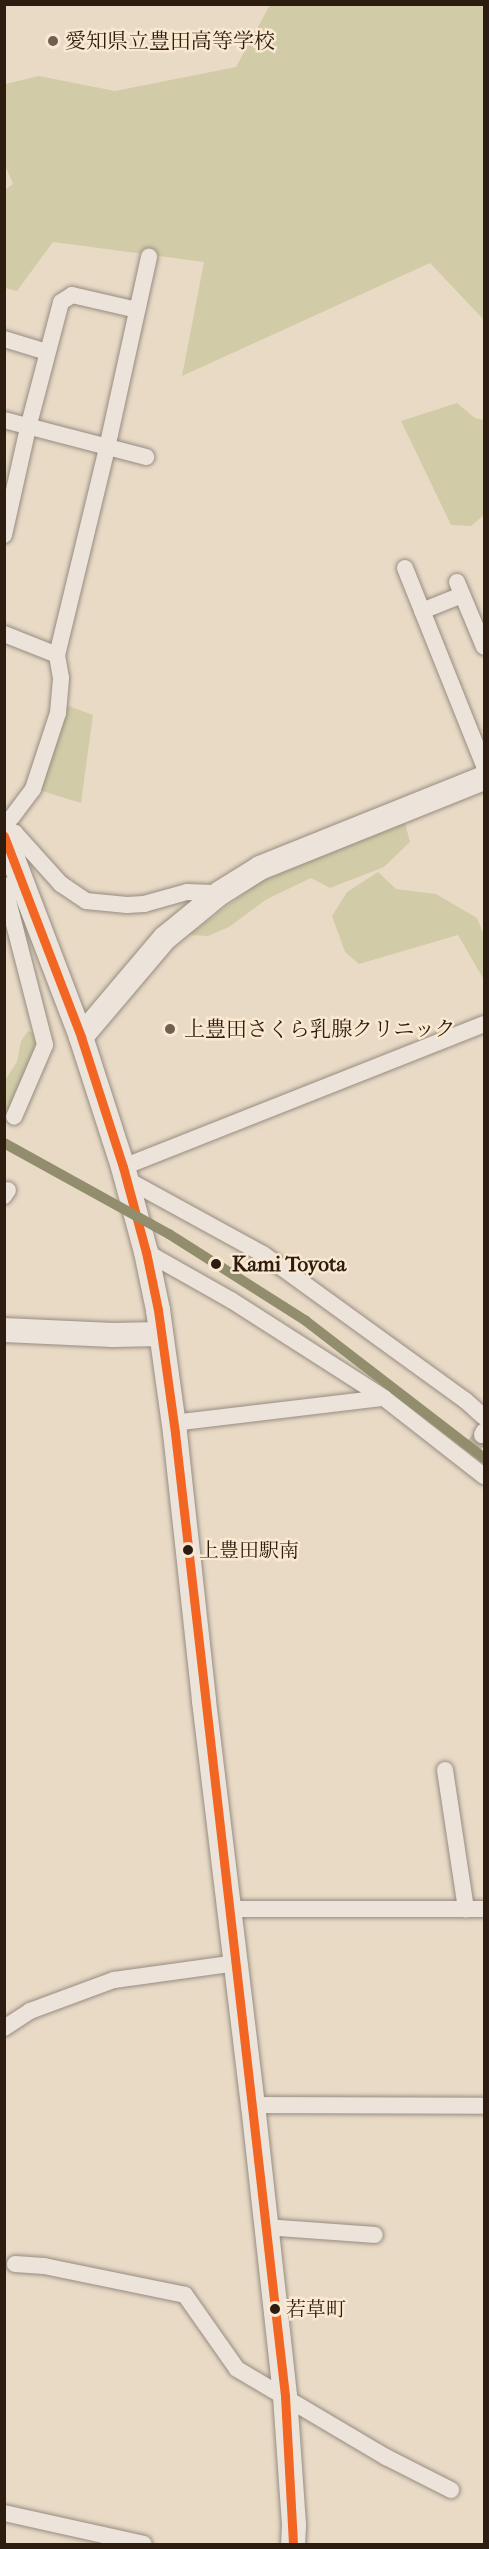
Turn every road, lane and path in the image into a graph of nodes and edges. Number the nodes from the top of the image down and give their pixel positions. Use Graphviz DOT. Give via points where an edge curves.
graph roads {
  1 [pos="149,257"];
  2 [pos="137,310"];
  3 [pos="4,339"];
  4 [pos="47,352"];
  5 [pos="4,420"];
  6 [pos="28,428"];
  7 [pos="107,448"];
  8 [pos="146,457"];
  9 [pos="8,506"];
  10 [pos="4,535"];
  11 [pos="405,568"];
  12 [pos="422,611"];
  13 [pos="4,634"];
  14 [pos="484,647"];
  15 [pos="57,655"];
  16 [pos="484,766"];
  17 [pos="484,778"];
  18 [pos="4,824"];
  19 [pos="4,835"];
  20 [pos="4,885"];
  21 [pos="220,892"];
  22 [pos="484,1024"];
  23 [pos="81,1037"];
  24 [pos="14,1117"];
  25 [pos="126,1177"];
  26 [pos="146,1251"];
  27 [pos="4,1330"];
  28 [pos="161,1334"];
  29 [pos="384,1398"];
  30 [pos="484,1417"];
  31 [pos="173,1423"];
  32 [pos="484,1476"];
  33 [pos="445,1770"];
  34 [pos="228,1909"];
  35 [pos="466,1909"];
  36 [pos="484,1909"];
  37 [pos="237,1963"];
  38 [pos="4,2028"];
  39 [pos="253,2105"];
  40 [pos="484,2106"];
  41 [pos="266,2226"];
  42 [pos="375,2235"];
  43 [pos="15,2264"];
  44 [pos="285,2396"];
  45 [pos="451,2490"];
  46 [pos="4,2513"];
  47 [pos="144,2544"];
  48 [pos="293,2544"];
  1 -- 2 [label="street"];
  2 -- 4 [label="street" via="72,295 65,297 59,305"];
  2 -- 7 [label="street"];
  3 -- 4 [label="street"];
  4 -- 6 [label="street"];
  5 -- 6 [label="street"];
  6 -- 7 [label="street"];
  6 -- 9 [label="street"];
  7 -- 8 [label="street"];
  7 -- 15 [label="street"];
  9 -- 10 [label="street"];
  11 -- 12 [label="street"];
  12 -- 14 [label="street" via="460,588"];
  12 -- 16 [label="street"];
  13 -- 15 [label="street"];
  15 -- 18 [label="street" via="61,678 58,713 33,789"];
  17 -- 21 [label="street" via="260,868"];
  18 -- 21 [label="street" via="61,884 86,901 144,904 187,892"];
  19 -- 23 [label="street"];
  20 -- 24 [label="street" via="45,1045"];
  21 -- 23 [label="street" via="172,931"];
  22 -- 25 [label="street"];
  23 -- 25 [label="street"];
  25 -- 26 [label="street"];
  25 -- 30 [label="street" via="263,1254"];
  26 -- 28 [label="street"];
  26 -- 29 [label="street"];
  27 -- 28 [label="street"];
  28 -- 31 [label="street"];
  29 -- 31 [label="street"];
  29 -- 32 [label="street" via="467,1455"];
  31 -- 34 [label="street"];
  33 -- 35 [label="street"];
  34 -- 35 [label="street"];
  34 -- 37 [label="street"];
  35 -- 36 [label="street"];
  37 -- 38 [label="street" via="114,1980 30,2011"];
  37 -- 39 [label="street"];
  39 -- 40 [label="street"];
  39 -- 41 [label="street"];
  41 -- 42 [label="street"];
  41 -- 44 [label="street"];
  43 -- 44 [label="street" via="44,2266 185,2295 237,2369"];
  44 -- 45 [label="street" via="386,2457"];
  44 -- 48 [label="street"];
  46 -- 47 [label="street"];
}
